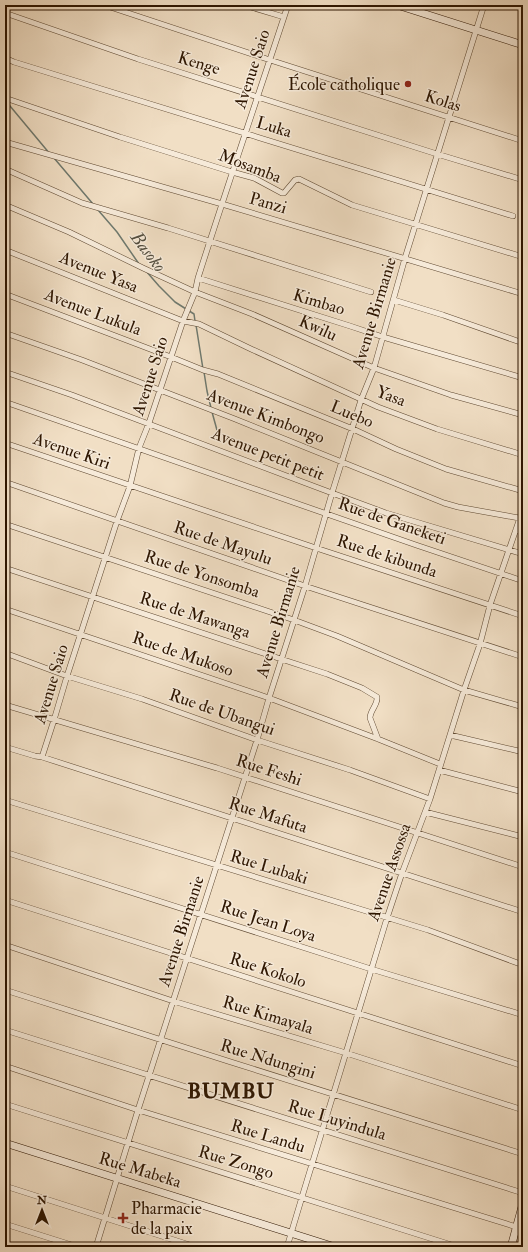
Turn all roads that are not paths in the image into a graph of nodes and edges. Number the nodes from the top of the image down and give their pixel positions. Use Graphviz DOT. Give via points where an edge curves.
graph roads {
  1 [pos="104,5"];
  2 [pos="244,5"];
  3 [pos="288,5"];
  4 [pos="397,5"];
  5 [pos="484,5"];
  6 [pos="5,13"];
  7 [pos="284,17"];
  8 [pos="476,30"];
  9 [pos="523,45"];
  10 [pos="5,58"];
  11 [pos="270,60"];
  12 [pos="258,96"];
  13 [pos="5,98"];
  14 [pos="449,118"];
  15 [pos="246,133"];
  16 [pos="523,141"];
  17 [pos="5,142"];
  18 [pos="437,154"];
  19 [pos="5,169"];
  20 [pos="232,172"];
  21 [pos="523,180"];
  22 [pos="427,189"];
  23 [pos="222,204"];
  24 [pos="5,205"];
  25 [pos="513,216"];
  26 [pos="416,224"];
  27 [pos="210,242"];
  28 [pos="5,250"];
  29 [pos="523,257"];
  30 [pos="405,258"];
  31 [pos="198,278"];
  32 [pos="195,292"];
  33 [pos="371,292"];
  34 [pos="5,294"];
  35 [pos="523,294"];
  36 [pos="394,300"];
  37 [pos="185,321"];
  38 [pos="5,334"];
  39 [pos="383,337"];
  40 [pos="523,343"];
  41 [pos="172,357"];
  42 [pos="374,368"];
  43 [pos="5,372"];
  44 [pos="523,378"];
  45 [pos="159,390"];
  46 [pos="361,400"];
  47 [pos="5,402"];
  48 [pos="523,414"];
  49 [pos="149,424"];
  50 [pos="353,429"];
  51 [pos="5,443"];
  52 [pos="139,448"];
  53 [pos="523,455"];
  54 [pos="342,462"];
  55 [pos="5,482"];
  56 [pos="130,486"];
  57 [pos="523,491"];
  58 [pos="332,493"];
  59 [pos="523,509"];
  60 [pos="326,514"];
  61 [pos="519,518"];
  62 [pos="117,521"];
  63 [pos="242,523"];
  64 [pos="5,524"];
  65 [pos="516,529"];
  66 [pos="523,531"];
  67 [pos="316,548"];
  68 [pos="509,550"];
  69 [pos="523,554"];
  70 [pos="106,557"];
  71 [pos="5,568"];
  72 [pos="501,573"];
  73 [pos="523,581"];
  74 [pos="305,586"];
  75 [pos="93,597"];
  76 [pos="490,606"];
  77 [pos="5,609"];
  78 [pos="523,616"];
  79 [pos="294,620"];
  80 [pos="81,635"];
  81 [pos="480,644"];
  82 [pos="5,653"];
  83 [pos="523,657"];
  84 [pos="282,658"];
  85 [pos="67,676"];
  86 [pos="464,690"];
  87 [pos="269,698"];
  88 [pos="5,705"];
  89 [pos="523,707"];
  90 [pos="54,720"];
  91 [pos="450,735"];
  92 [pos="378,739"];
  93 [pos="257,740"];
  94 [pos="5,747"];
  95 [pos="523,752"];
  96 [pos="42,757"];
  97 [pos="440,764"];
  98 [pos="439,770"];
  99 [pos="245,778"];
  100 [pos="523,792"];
  101 [pos="430,799"];
  102 [pos="5,800"];
  103 [pos="425,812"];
  104 [pos="232,819"];
  105 [pos="416,833"];
  106 [pos="523,836"];
  107 [pos="5,852"];
  108 [pos="217,865"];
  109 [pos="523,867"];
  110 [pos="402,873"];
  111 [pos="5,900"];
  112 [pos="523,912"];
  113 [pos="201,915"];
  114 [pos="387,918"];
  115 [pos="5,945"];
  116 [pos="187,959"];
  117 [pos="523,965"];
  118 [pos="372,969"];
  119 [pos="5,990"];
  120 [pos="173,1001"];
  121 [pos="358,1013"];
  122 [pos="523,1015"];
  123 [pos="5,1030"];
  124 [pos="161,1040"];
  125 [pos="346,1053"];
  126 [pos="5,1066"];
  127 [pos="523,1066"];
  128 [pos="150,1076"];
  129 [pos="333,1093"];
  130 [pos="5,1104"];
  131 [pos="138,1110"];
  132 [pos="523,1110"];
  133 [pos="322,1130"];
  134 [pos="5,1143"];
  135 [pos="128,1143"];
  136 [pos="523,1154"];
  137 [pos="312,1164"];
  138 [pos="118,1178"];
  139 [pos="5,1186"];
  140 [pos="523,1193"];
  141 [pos="302,1197"];
  142 [pos="523,1203"];
  143 [pos="105,1218"];
  144 [pos="5,1224"];
  145 [pos="520,1228"];
  146 [pos="291,1233"];
  147 [pos="78,1247"];
  148 [pos="96,1247"];
  149 [pos="196,1247"];
  150 [pos="287,1247"];
  151 [pos="335,1247"];
  152 [pos="458,1247"];
  153 [pos="511,1247"];
  1 -- 11 [label="street, Kolas"];
  2 -- 7 [label="street"];
  3 -- 7 [label="street, Avenue Saio"];
  4 -- 8 [label="street"];
  5 -- 8 [label="street, Avenue Birmanie"];
  6 -- 12 [label="street, Kenge" via="138,59"];
  7 -- 11 [label="street, Avenue Saio"];
  8 -- 9 [label="street"];
  8 -- 14 [label="street, Avenue Birmanie"];
  10 -- 15 [label="street, Luka"];
  11 -- 12 [label="street, Avenue Saio"];
  11 -- 14 [label="street, Kolas"];
  12 -- 15 [label="street, Avenue Saio"];
  12 -- 18 [label="street, Kenge"];
  13 -- 20 [label="street, Mosamba"];
  14 -- 16 [label="street, Kolas"];
  14 -- 18 [label="street, Avenue Birmanie"];
  15 -- 20 [label="street, Avenue Saio"];
  15 -- 22 [label="street, Luka"];
  17 -- 23 [label="street, Panzi"];
  18 -- 21 [label="street, Kenge"];
  18 -- 22 [label="street, Avenue Birmanie"];
  19 -- 27 [label="street" via="82,203"];
  20 -- 23 [label="street, Avenue Saio"];
  20 -- 26 [label="street, Mosamba" via="254,178 284,193 298,179 352,205"];
  22 -- 25 [label="street, Luka"];
  22 -- 26 [label="street, Avenue Birmanie"];
  23 -- 27 [label="street, Avenue Saio"];
  23 -- 30 [label="street, Panzi"];
  24 -- 32 [label="street, Kwilu" via="69,232"];
  26 -- 29 [label="street, Mosamba"];
  26 -- 30 [label="street, Avenue Birmanie"];
  27 -- 31 [label="street, Avenue Saio"];
  27 -- 33 [label="street"];
  28 -- 37 [label="street, Avenue Yasa"];
  30 -- 35 [label="street, Panzi"];
  30 -- 36 [label="street, Avenue Birmanie"];
  31 -- 32 [label="street, Avenue Saio"];
  31 -- 39 [label="street, Kimbao"];
  32 -- 37 [label="street, Avenue Saio"];
  32 -- 42 [label="street, Kwilu" via="252,314"];
  34 -- 41 [label="street, Avenue Lukula"];
  36 -- 39 [label="street, Avenue Birmanie"];
  36 -- 40 [label="street"];
  37 -- 41 [label="street, Avenue Saio"];
  37 -- 46 [label="street, Yasa" via="199,324"];
  38 -- 45 [label="street, Avenue Kimbongo"];
  39 -- 42 [label="street, Avenue Birmanie"];
  39 -- 44 [label="street, Kimbao"];
  41 -- 45 [label="street, Avenue Saio"];
  41 -- 50 [label="street, Luebo"];
  42 -- 46 [label="street, Avenue Birmanie"];
  42 -- 48 [label="street, Kwilu" via="451,395"];
  43 -- 49 [label="street, Avenue petit petit" via="72,394"];
  45 -- 49 [label="street, Avenue Saio"];
  45 -- 54 [label="street, Avenue Kimbongo"];
  46 -- 50 [label="street, Avenue Birmanie"];
  46 -- 53 [label="street, Yasa"];
  47 -- 52 [label="street, Rue de Ganeketi"];
  49 -- 52 [label="street, Avenue Saio"];
  49 -- 58 [label="street, Avenue petit petit"];
  50 -- 54 [label="street, Avenue Birmanie"];
  50 -- 57 [label="street, Luebo" via="446,469"];
  51 -- 56 [label="street, Avenue Kiri"];
  52 -- 56 [label="street, Avenue Saio"];
  52 -- 60 [label="street, Rue de Ganeketi"];
  54 -- 58 [label="street, Avenue Birmanie"];
  54 -- 61 [label="street, Avenue Kimbongo" via="444,503"];
  55 -- 62 [label="street, Rue de Mayulu"];
  56 -- 62 [label="street, Avenue Saio"];
  56 -- 63 [label="street, Avenue Kiri"];
  58 -- 60 [label="street, Avenue Birmanie"];
  58 -- 68 [label="street, Avenue petit petit" via="386,513"];
  59 -- 61 [label="street, Avenue Assossa"];
  60 -- 67 [label="street, Avenue Birmanie"];
  60 -- 72 [label="street, Rue de Ganeketi"];
  61 -- 65 [label="street, Avenue Assossa"];
  62 -- 70 [label="street, Avenue Saio"];
  62 -- 74 [label="street, Rue de Mayulu"];
  63 -- 67 [label="street, Rue de kibunda"];
  64 -- 70 [label="street, Rue de Yonsomba"];
  65 -- 66 [label="street"];
  65 -- 68 [label="street, Avenue Assossa"];
  67 -- 74 [label="street, Avenue Birmanie"];
  67 -- 76 [label="street, Rue de kibunda"];
  68 -- 69 [label="street, Avenue petit petit"];
  68 -- 72 [label="street, Avenue Assossa"];
  70 -- 75 [label="street, Avenue Saio"];
  70 -- 79 [label="street, Rue de Yonsomba"];
  71 -- 75 [label="street, Rue de Mawanga"];
  72 -- 73 [label="street, Rue de Ganeketi"];
  72 -- 76 [label="street, Avenue Assossa"];
  74 -- 79 [label="street, Avenue Birmanie"];
  74 -- 81 [label="street, Rue de Mayulu"];
  75 -- 80 [label="street, Avenue Saio"];
  75 -- 84 [label="street, Rue de Mawanga"];
  76 -- 78 [label="street, Rue de kibunda"];
  76 -- 81 [label="street, Avenue Assossa"];
  77 -- 80 [label="street, Rue de Mukoso"];
  79 -- 84 [label="street, Avenue Birmanie"];
  79 -- 86 [label="street, Rue de Yonsomba"];
  80 -- 85 [label="street, Avenue Saio"];
  80 -- 87 [label="street, Rue de Mukoso"];
  81 -- 83 [label="street, Rue de Mayulu"];
  81 -- 86 [label="street, Avenue Assossa"];
  82 -- 85 [label="street, Rue de Ubangui"];
  84 -- 87 [label="street, Avenue Birmanie"];
  84 -- 92 [label="street, Rue de Mawanga" via="375,695 377,700 370,718"];
  85 -- 90 [label="street, Avenue Saio"];
  85 -- 93 [label="street, Rue de Ubangui" via="142,699"];
  86 -- 89 [label="street, Rue de Yonsomba"];
  86 -- 91 [label="street, Avenue Assossa"];
  87 -- 92 [label="street, Rue de Mukoso"];
  87 -- 93 [label="street, Avenue Birmanie"];
  88 -- 90 [label="street, Rue Feshi"];
  90 -- 96 [label="street, Avenue Saio"];
  90 -- 99 [label="street, Rue Feshi"];
  91 -- 95 [label="street"];
  91 -- 97 [label="street, Avenue Assossa"];
  92 -- 97 [label="street, Rue de Mukoso"];
  93 -- 99 [label="street, Avenue Birmanie"];
  93 -- 101 [label="street, Rue de Ubangui"];
  94 -- 96 [label="street, Rue Mafuta"];
  96 -- 104 [label="street, Rue Mafuta"];
  97 -- 98 [label="street, Avenue Assossa"];
  98 -- 100 [label="street"];
  98 -- 101 [label="street, Avenue Assossa"];
  99 -- 104 [label="street, Avenue Birmanie"];
  99 -- 105 [label="street, Rue Feshi"];
  101 -- 103 [label="street, Avenue Assossa"];
  102 -- 108 [label="street, Rue Lubaki"];
  103 -- 105 [label="street, Avenue Assossa"];
  103 -- 106 [label="street"];
  104 -- 108 [label="street, Avenue Birmanie"];
  104 -- 110 [label="street, Rue Mafuta"];
  105 -- 109 [label="street, Rue Feshi"];
  105 -- 110 [label="street, Avenue Assossa"];
  107 -- 113 [label="street, Rue Jean Loya"];
  108 -- 113 [label="street, Avenue Birmanie"];
  108 -- 114 [label="street, Rue Lubaki"];
  110 -- 112 [label="street, Rue Mafuta"];
  110 -- 114 [label="street, Avenue Assossa"];
  111 -- 116 [label="street, Rue Kokolo"];
  113 -- 116 [label="street, Avenue Birmanie"];
  113 -- 118 [label="street, Rue Jean Loya"];
  114 -- 117 [label="street, Rue Lubaki" via="428,930"];
  114 -- 118 [label="street, Avenue Assossa"];
  115 -- 120 [label="street, Rue Kimayala"];
  116 -- 120 [label="street, Avenue Birmanie"];
  116 -- 121 [label="street, Rue Kokolo"];
  118 -- 121 [label="street, Avenue Assossa"];
  118 -- 122 [label="street, Rue Jean Loya"];
  119 -- 124 [label="street, Rue Ndungini"];
  120 -- 124 [label="street, Avenue Birmanie"];
  120 -- 125 [label="street, Rue Kimayala"];
  121 -- 125 [label="street, Avenue Assossa"];
  121 -- 127 [label="street, Rue Kokolo"];
  123 -- 128 [label="street, Rue Luyindula"];
  124 -- 128 [label="street, Avenue Birmanie"];
  124 -- 129 [label="street, Rue Ndungini"];
  125 -- 129 [label="street, Avenue Assossa"];
  125 -- 132 [label="street, Rue Kimayala"];
  126 -- 131 [label="street, Rue Landu"];
  128 -- 131 [label="street, Avenue Birmanie"];
  128 -- 133 [label="street, Rue Luyindula"];
  129 -- 133 [label="street, Avenue Assossa"];
  129 -- 136 [label="street, Rue Ndungini"];
  130 -- 135 [label="street, Rue Zongo"];
  131 -- 135 [label="street, Avenue Birmanie"];
  131 -- 137 [label="street, Rue Landu"];
  133 -- 137 [label="street, Avenue Assossa"];
  133 -- 140 [label="street, Rue Luyindula"];
  134 -- 138 [label="street, Rue Mabeka"];
  135 -- 138 [label="street, Avenue Birmanie"];
  135 -- 141 [label="street, Rue Zongo"];
  137 -- 141 [label="street, Avenue Assossa"];
  137 -- 145 [label="street, Rue Landu"];
  138 -- 143 [label="street, Avenue Birmanie"];
  138 -- 146 [label="street, Rue Mabeka"];
  139 -- 143 [label="street"];
  141 -- 146 [label="street, Avenue Assossa"];
  141 -- 152 [label="street, Rue Zongo"];
  142 -- 145 [label="street"];
  143 -- 148 [label="street, Avenue Birmanie"];
  143 -- 149 [label="street"];
  144 -- 147 [label="street"];
  145 -- 153 [label="street"];
  146 -- 150 [label="street, Avenue Assossa"];
  146 -- 151 [label="street, Rue Mabeka"];
}
